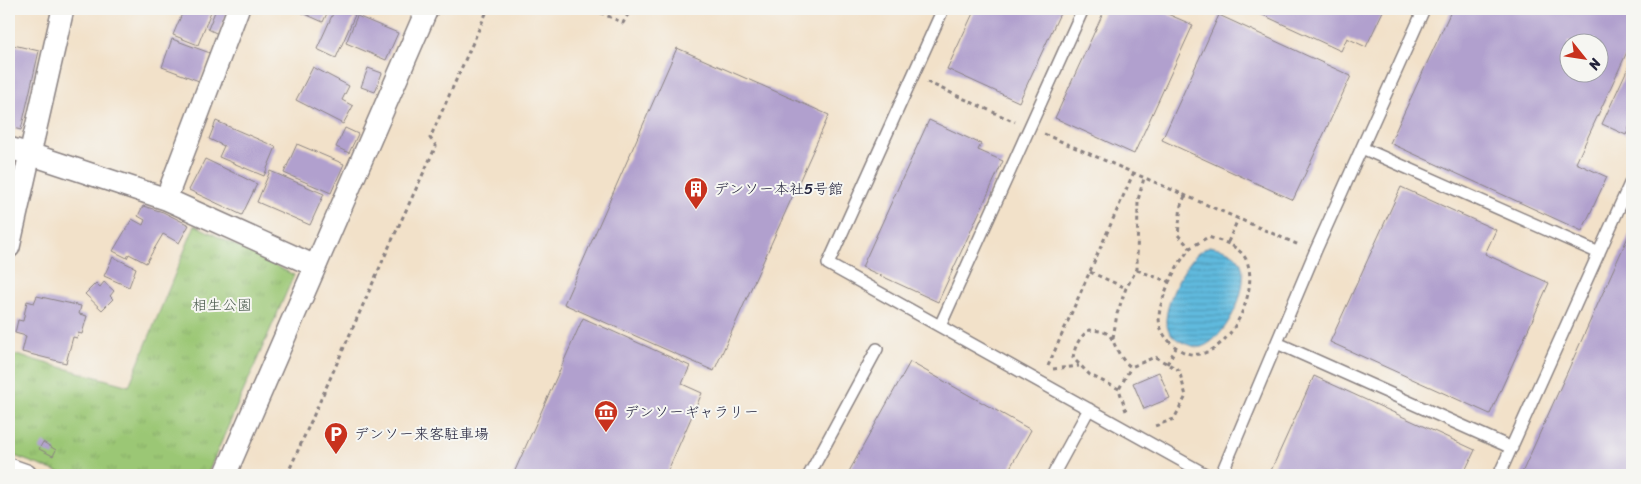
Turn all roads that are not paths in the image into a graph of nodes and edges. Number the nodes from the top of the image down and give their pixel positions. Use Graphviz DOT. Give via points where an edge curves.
graph roads {
  1 [pos="63,9"];
  2 [pos="238,9"];
  3 [pos="427,9"];
  4 [pos="943,9"];
  5 [pos="1083,9"];
  6 [pos="1424,9"];
  7 [pos="9,148"];
  8 [pos="1362,148"];
  9 [pos="30,154"];
  10 [pos="1632,179"];
  11 [pos="166,199"];
  12 [pos="9,247"];
  13 [pos="1599,253"];
  14 [pos="315,266"];
  15 [pos="940,326"];
  16 [pos="1277,343"];
  17 [pos="877,349"];
  18 [pos="1088,409"];
  19 [pos="1512,448"];
  20 [pos="9,469"];
  21 [pos="26,475"];
  22 [pos="225,475"];
  23 [pos="809,475"];
  24 [pos="1053,475"];
  25 [pos="1207,475"];
  26 [pos="1221,475"];
  27 [pos="1499,475"];
  1 -- 9 [label="street"];
  2 -- 11 [label="street"];
  3 -- 14 [label="street"];
  4 -- 15 [label="lane" via="828,264"];
  5 -- 15 [label="lane"];
  6 -- 8 [label="lane"];
  7 -- 9 [label="street"];
  8 -- 13 [label="lane"];
  8 -- 16 [label="lane"];
  9 -- 11 [label="street"];
  9 -- 12 [label="street"];
  10 -- 13 [label="lane"];
  11 -- 14 [label="street"];
  13 -- 19 [label="lane"];
  14 -- 22 [label="street"];
  15 -- 18 [label="lane"];
  16 -- 19 [label="lane"];
  16 -- 26 [label="lane"];
  17 -- 23 [label="lane"];
  18 -- 24 [label="lane"];
  18 -- 25 [label="lane"];
  19 -- 27 [label="lane"];
  20 -- 21 [label="street"];
}
